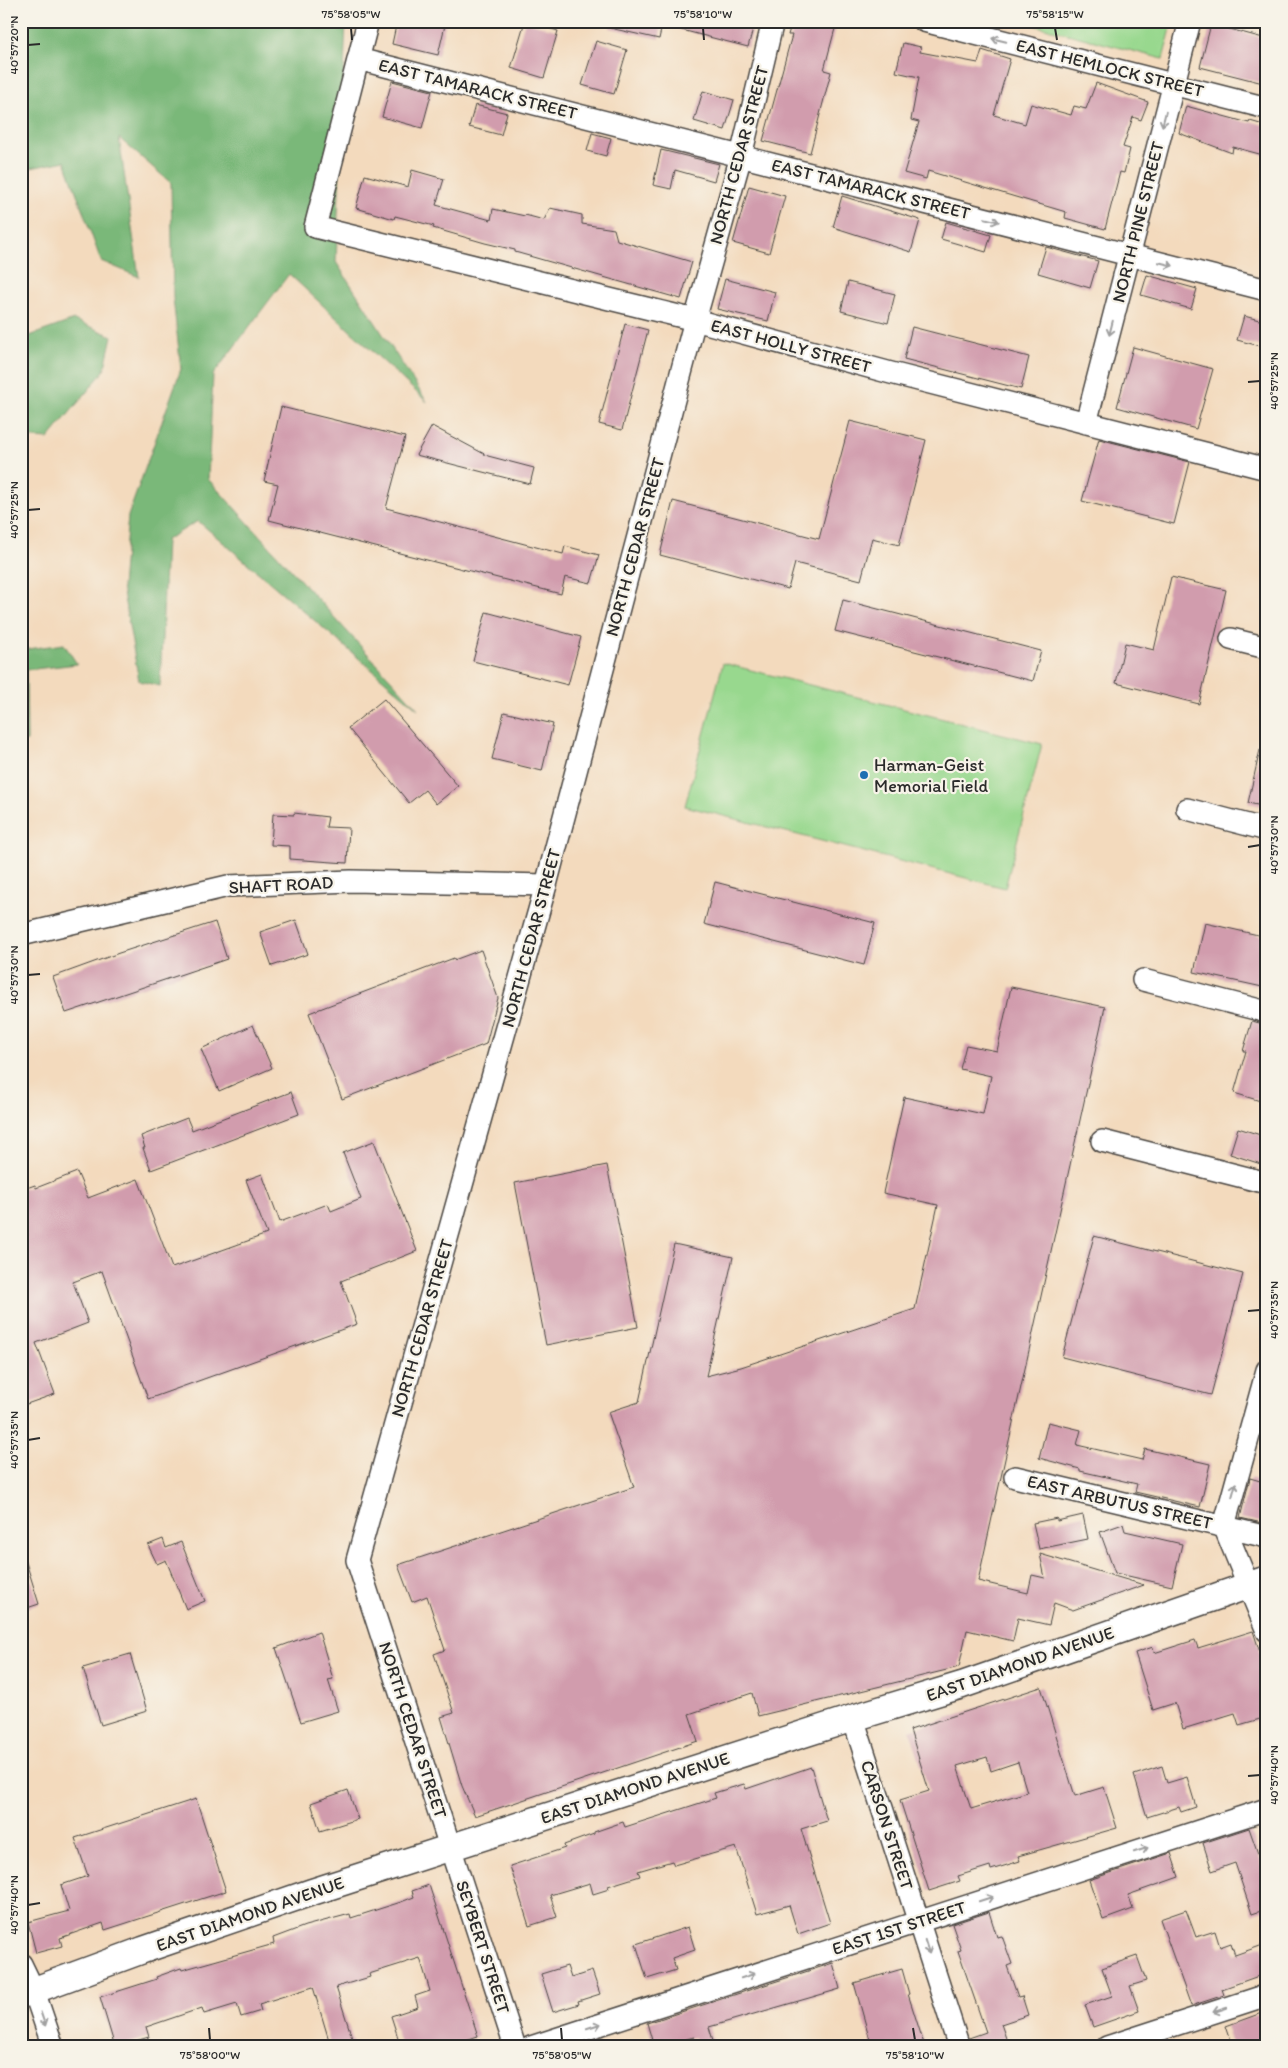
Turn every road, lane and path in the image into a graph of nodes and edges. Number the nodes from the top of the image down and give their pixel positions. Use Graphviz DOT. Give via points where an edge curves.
graph roads {
  1 [pos="368,21"];
  2 [pos="773,21"];
  3 [pos="924,21"];
  4 [pos="1190,21"];
  5 [pos="358,59"];
  6 [pos="1173,84"];
  7 [pos="1267,108"];
  8 [pos="741,156"];
  9 [pos="1130,255"];
  10 [pos="1267,290"];
  11 [pos="695,320"];
  12 [pos="1086,423"];
  13 [pos="1267,469"];
  14 [pos="1231,639"];
  15 [pos="1267,648"];
  16 [pos="1187,810"];
  17 [pos="1267,830"];
  18 [pos="546,884"];
  19 [pos="21,935"];
  20 [pos="1143,980"];
  21 [pos="1267,1012"];
  22 [pos="1102,1141"];
  23 [pos="1267,1183"];
  24 [pos="1267,1370"];
  25 [pos="1016,1477"];
  26 [pos="1224,1526"];
  27 [pos="1267,1537"];
  28 [pos="1258,1582"];
  29 [pos="1267,1631"];
  30 [pos="852,1718"];
  31 [pos="1267,1809"];
  32 [pos="451,1848"];
  33 [pos="918,1921"];
  34 [pos="21,1964"];
  35 [pos="28,1993"];
  36 [pos="1267,1995"];
  37 [pos="53,2047"];
  38 [pos="516,2047"];
  39 [pos="530,2047"];
  40 [pos="959,2047"];
  41 [pos="1108,2047"];
  1 -- 5 [label="street"];
  2 -- 8 [label="street, NORTH CEDAR STREET"];
  6 -- 3 [label="street, EAST HEMLOCK STREET, one-way"];
  4 -- 6 [label="street, NORTH PINE STREET"];
  5 -- 8 [label="street, EAST TAMARACK STREET"];
  5 -- 11 [label="street, EAST HOLLY STREET" via="315,227"];
  6 -- 7 [label="street, EAST HEMLOCK STREET"];
  6 -- 9 [label="street, NORTH PINE STREET, one-way"];
  8 -- 9 [label="street, EAST TAMARACK STREET, one-way"];
  8 -- 11 [label="street, NORTH CEDAR STREET"];
  9 -- 10 [label="street, EAST TAMARACK STREET, one-way"];
  9 -- 12 [label="street, NORTH PINE STREET, one-way"];
  11 -- 12 [label="street, EAST HOLLY STREET"];
  11 -- 18 [label="street, NORTH CEDAR STREET"];
  12 -- 13 [label="street, EAST HOLLY STREET"];
  14 -- 15 [label="street"];
  16 -- 17 [label="street"];
  18 -- 19 [label="street, SHAFT ROAD" via="351,881 228,886"];
  18 -- 32 [label="street, NORTH CEDAR STREET" via="357,1560"];
  20 -- 21 [label="street"];
  22 -- 23 [label="street"];
  26 -- 24 [label="street, one-way"];
  25 -- 26 [label="street, EAST ARBUTUS STREET"];
  26 -- 27 [label="street, EAST ARBUTUS STREET"];
  26 -- 28 [label="street"];
  28 -- 29 [label="street"];
  28 -- 30 [label="street, EAST DIAMOND AVENUE" via="962,1685"];
  30 -- 32 [label="street, EAST DIAMOND AVENUE"];
  30 -- 33 [label="street, CARSON STREET"];
  33 -- 31 [label="street, EAST 1ST STREET, one-way"];
  32 -- 35 [label="street, EAST DIAMOND AVENUE" via="222,1923"];
  32 -- 38 [label="street, SEYBERT STREET"];
  39 -- 33 [label="street, EAST 1ST STREET, one-way"];
  33 -- 40 [label="street, CARSON STREET, one-way"];
  34 -- 35 [label="street"];
  35 -- 37 [label="street, one-way"];
  36 -- 41 [label="street, one-way"];
}
